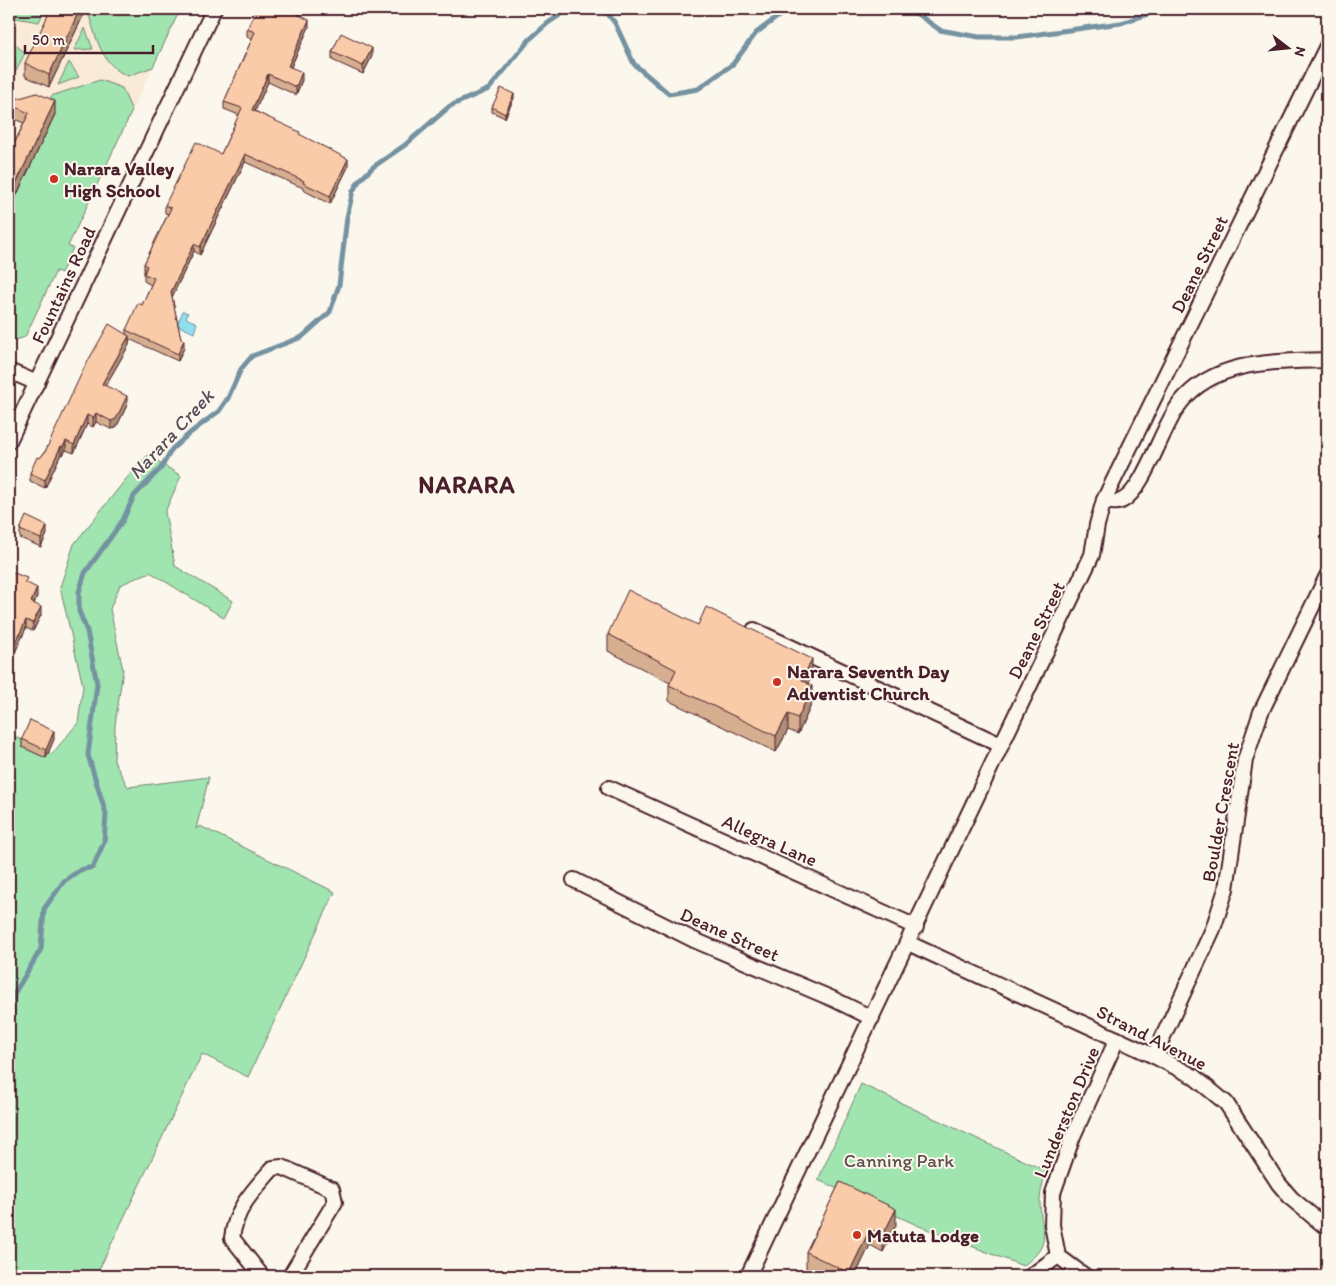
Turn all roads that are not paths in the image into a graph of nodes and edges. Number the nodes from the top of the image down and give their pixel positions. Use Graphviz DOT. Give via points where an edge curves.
graph roads {
  1 [pos="214,9"];
  2 [pos="1327,46"];
  3 [pos="1327,360"];
  4 [pos="9,371"];
  5 [pos="37,383"];
  6 [pos="9,441"];
  7 [pos="1104,500"];
  8 [pos="1327,576"];
  9 [pos="754,630"];
  10 [pos="1001,745"];
  11 [pos="609,788"];
  12 [pos="574,880"];
  13 [pos="916,927"];
  14 [pos="908,943"];
  15 [pos="872,1018"];
  16 [pos="1117,1039"];
  17 [pos="1154,1056"];
  18 [pos="1327,1228"];
  19 [pos="1058,1256"];
  20 [pos="262,1276"];
  21 [pos="290,1276"];
  22 [pos="748,1276"];
  23 [pos="1031,1276"];
  24 [pos="1085,1276"];
  1 -- 5 [label="street, Fountains Road"];
  2 -- 7 [label="street, Deane Street"];
  3 -- 7 [label="street" via="1278,362 1216,373 1181,402 1136,486 1122,501"];
  4 -- 5 [label="street"];
  5 -- 6 [label="street, Fountains Road"];
  7 -- 10 [label="street, Deane Street" via="1092,555"];
  8 -- 17 [label="street, Boulder Crescent" via="1261,712 1245,760 1233,851 1221,905"];
  9 -- 10 [label="street"];
  10 -- 13 [label="street, Deane Street"];
  11 -- 13 [label="street, Allegra Lane"];
  12 -- 15 [label="street, Deane Street" via="694,940"];
  13 -- 14 [label="street, Deane Street"];
  14 -- 15 [label="street, Deane Street"];
  14 -- 16 [label="street, Strand Avenue"];
  15 -- 22 [label="street, Deane Street"];
  16 -- 17 [label="street, Strand Avenue"];
  16 -- 19 [label="street, Lunderston Drive" via="1073,1136 1053,1193 1052,1226"];
  17 -- 18 [label="street, Strand Avenue" via="1193,1076 1226,1103 1279,1184"];
  19 -- 23 [label="street"];
  19 -- 24 [label="street"];
  20 -- 21 [label="street" via="232,1238 234,1220 272,1168 282,1167 332,1189 335,1202"];
}
